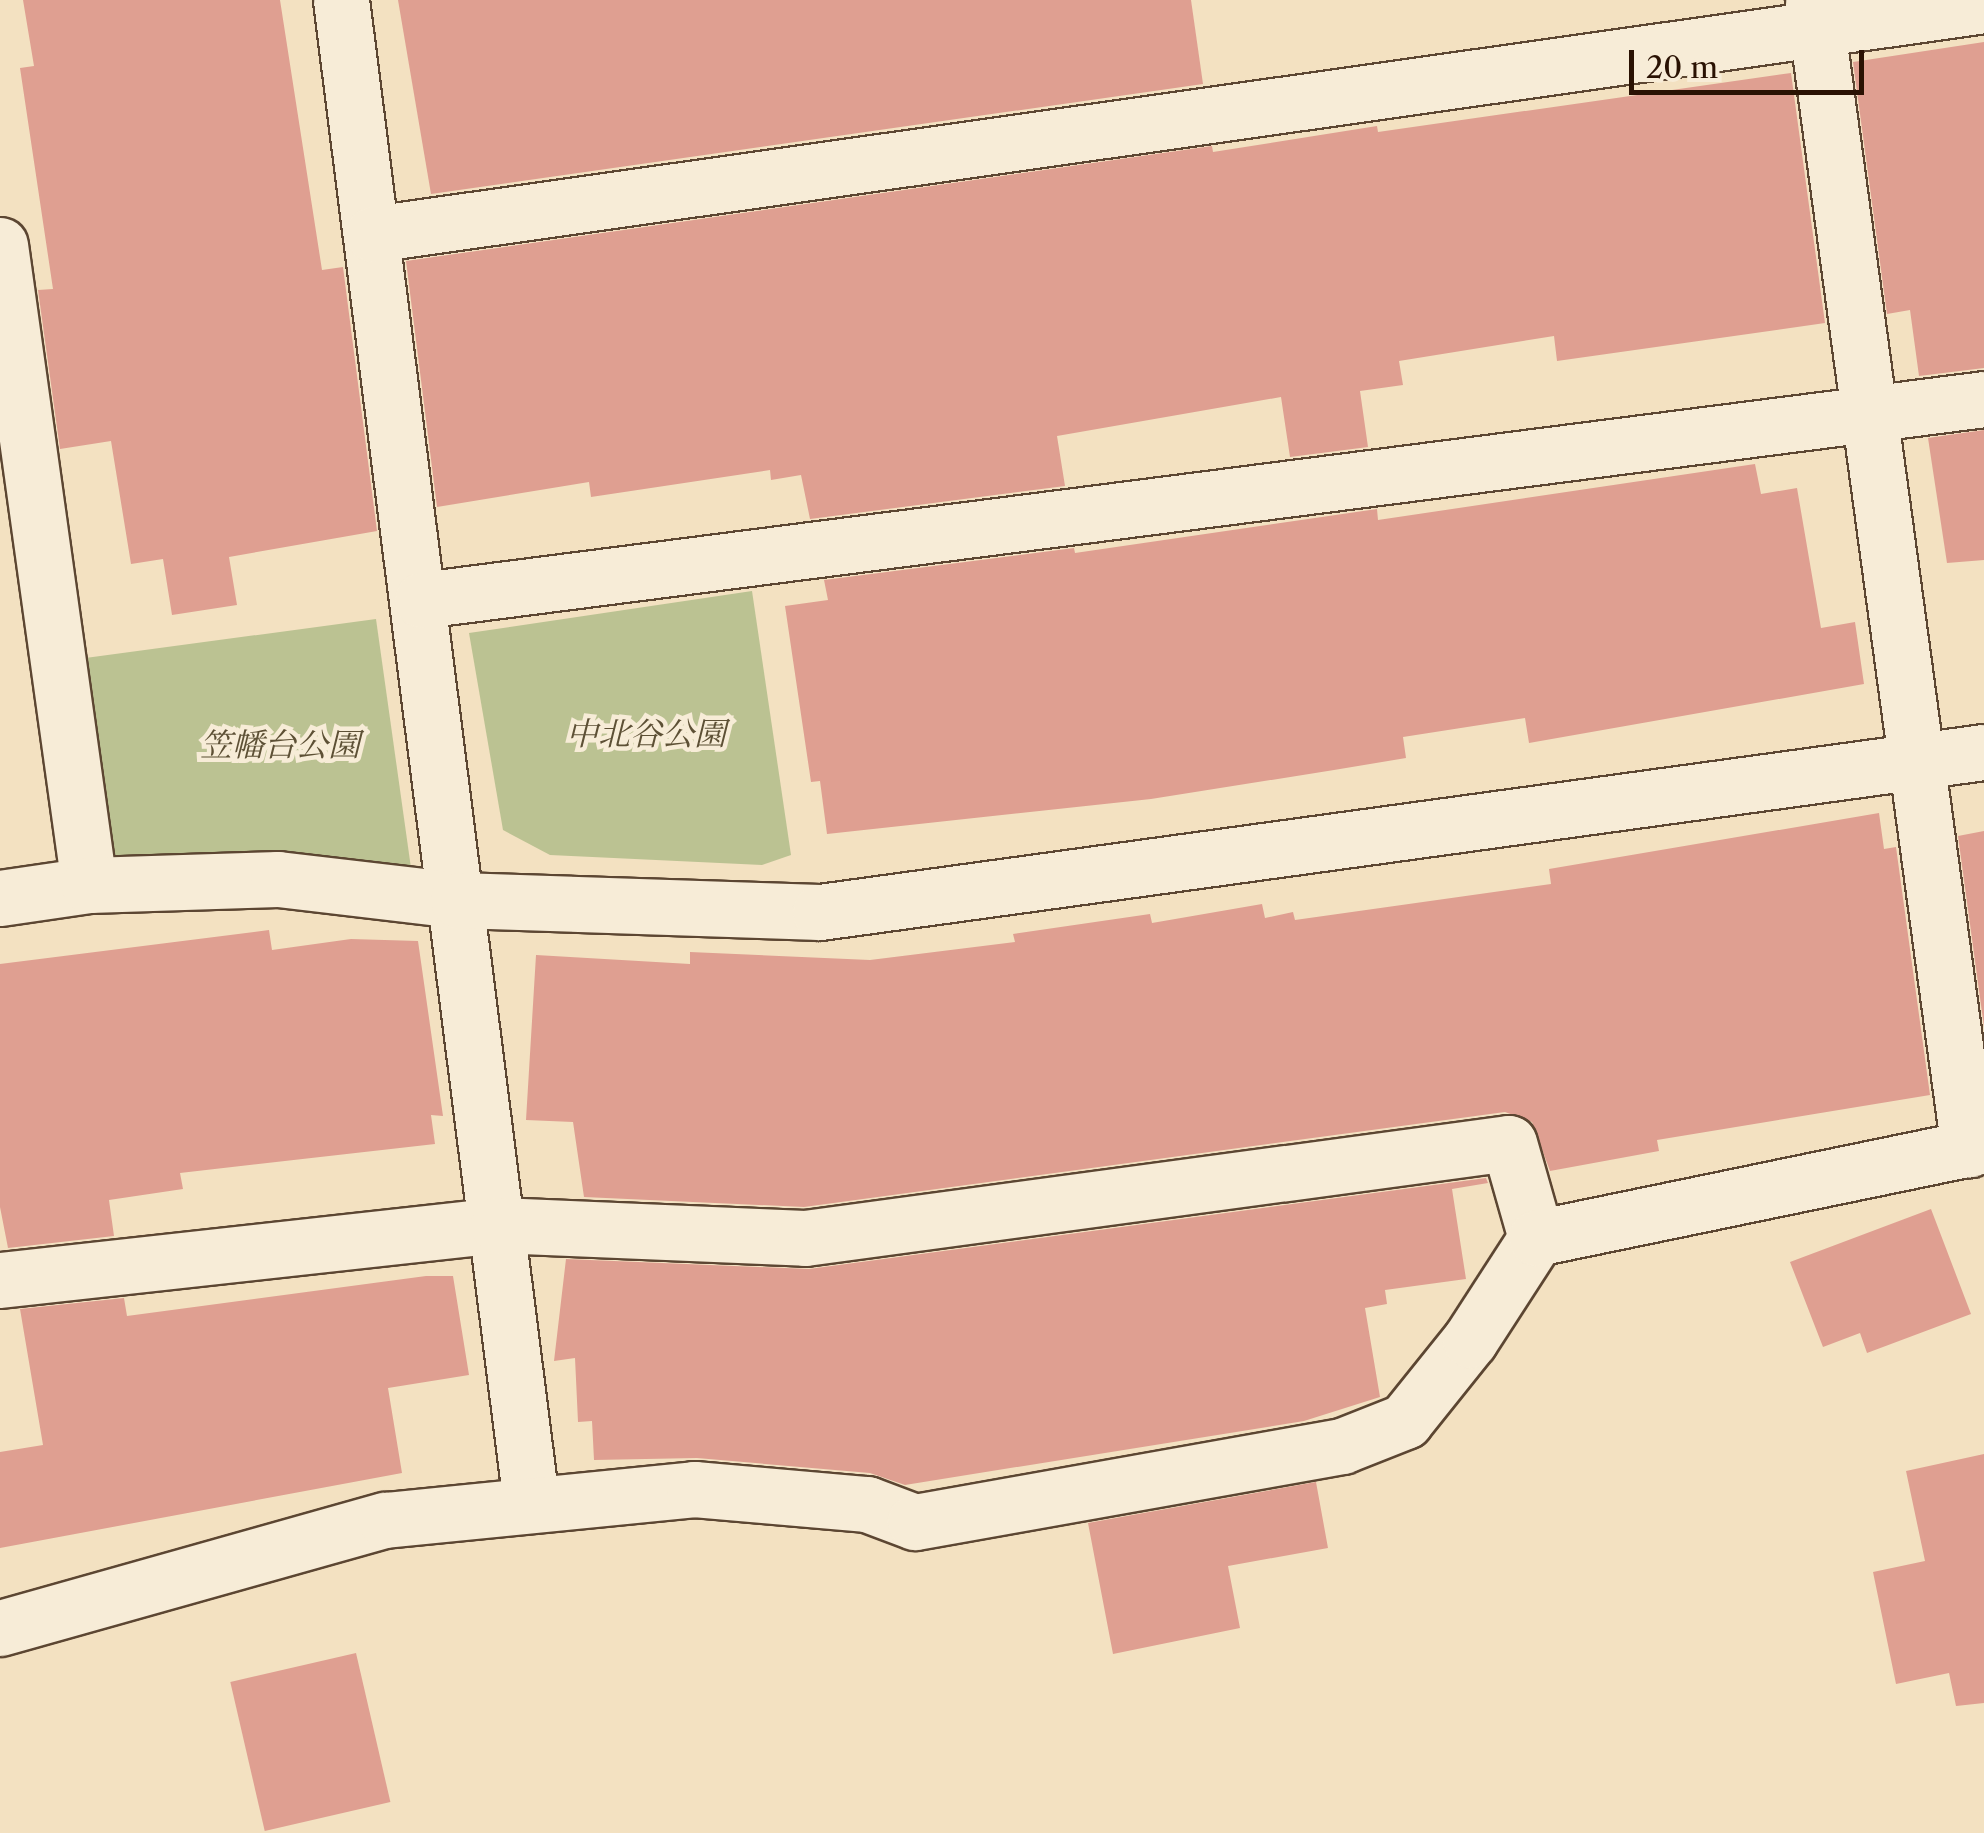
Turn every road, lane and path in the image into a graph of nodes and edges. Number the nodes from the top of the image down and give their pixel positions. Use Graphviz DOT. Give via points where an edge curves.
graph roads {
  1 [pos="342,0"];
  2 [pos="1984,6"];
  3 [pos="1816,14"];
  4 [pos="374,234"];
  5 [pos="0,245"];
  6 [pos="1984,399"];
  7 [pos="1873,416"];
  8 [pos="422,600"];
  9 [pos="1984,752"];
  10 [pos="1915,761"];
  11 [pos="88,885"];
  12 [pos="0,898"];
  13 [pos="458,900"];
  14 [pos="1976,1147"];
  15 [pos="498,1224"];
  16 [pos="1536,1238"];
  17 [pos="0,1280"];
  18 [pos="532,1502"];
  19 [pos="0,1628"];
  1 -- 4 [label="street"];
  2 -- 3 [label="street"];
  3 -- 4 [label="street"];
  3 -- 7 [label="street"];
  4 -- 8 [label="street"];
  5 -- 11 [label="street"];
  6 -- 7 [label="street"];
  7 -- 8 [label="street"];
  7 -- 10 [label="street"];
  8 -- 13 [label="street"];
  9 -- 10 [label="street"];
  10 -- 13 [label="street" via="820,912"];
  10 -- 14 [label="street"];
  11 -- 12 [label="street"];
  11 -- 13 [label="street" via="278,878"];
  13 -- 15 [label="street"];
  14 -- 16 [label="street"];
  15 -- 16 [label="street" via="805,1238 1509,1143"];
  15 -- 17 [label="street"];
  15 -- 18 [label="street"];
  16 -- 18 [label="street" via="1470,1340 1405,1421 1342,1446 915,1522 867,1504 694,1489"];
  18 -- 19 [label="street" via="385,1520"];
}
